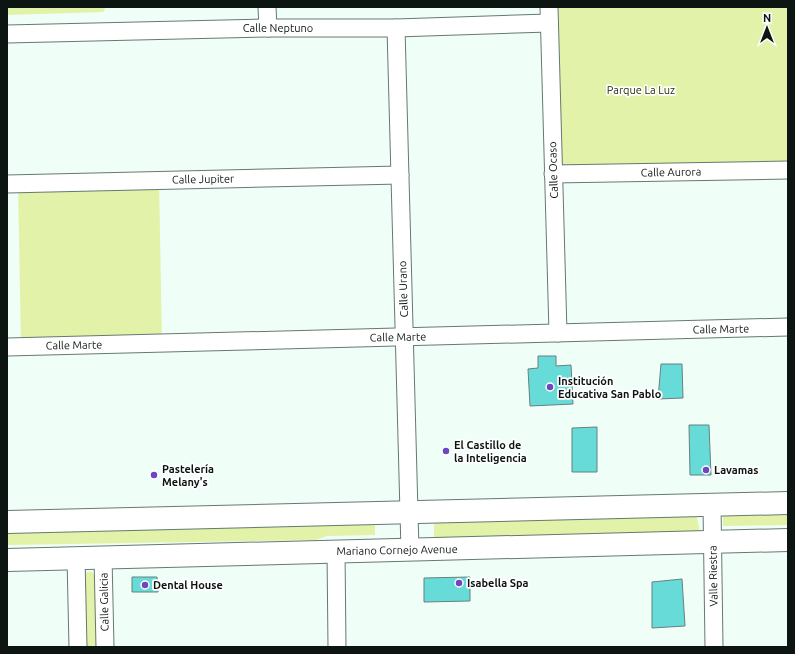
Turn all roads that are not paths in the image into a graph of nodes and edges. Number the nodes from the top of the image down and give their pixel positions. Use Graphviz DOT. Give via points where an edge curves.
graph roads {
  1 [pos="267,7"];
  2 [pos="549,15"];
  3 [pos="268,28"];
  4 [pos="396,28"];
  5 [pos="7,34"];
  6 [pos="788,170"];
  7 [pos="553,174"];
  8 [pos="400,175"];
  9 [pos="7,184"];
  10 [pos="788,327"];
  11 [pos="558,333"];
  12 [pos="404,337"];
  13 [pos="7,347"];
  14 [pos="788,503"];
  15 [pos="712,505"];
  16 [pos="409,513"];
  17 [pos="7,522"];
  18 [pos="788,540"];
  19 [pos="713,542"];
  20 [pos="410,550"];
  21 [pos="336,551"];
  22 [pos="103,557"];
  23 [pos="76,558"];
  24 [pos="7,560"];
  25 [pos="78,647"];
  26 [pos="105,647"];
  27 [pos="337,647"];
  28 [pos="714,647"];
  1 -- 3 [label="street"];
  2 -- 4 [label="street, Calle Neptuno"];
  2 -- 7 [label="street, Calle Ocaso"];
  3 -- 4 [label="street, Calle Neptuno"];
  3 -- 5 [label="street, Calle Neptuno"];
  4 -- 8 [label="street, Calle Urano"];
  6 -- 7 [label="street, Calle Aurora"];
  7 -- 11 [label="street, Calle Ocaso"];
  8 -- 9 [label="street, Calle Jupiter"];
  8 -- 12 [label="street, Calle Urano"];
  10 -- 11 [label="street, Calle Marte"];
  11 -- 12 [label="street, Calle Marte"];
  12 -- 13 [label="street, Calle Marte"];
  12 -- 16 [label="street, Calle Urano"];
  14 -- 15 [label="main road"];
  15 -- 16 [label="main road"];
  15 -- 19 [label="street, Valle Riestra"];
  16 -- 17 [label="main road"];
  16 -- 20 [label="street, Calle Urano"];
  18 -- 19 [label="main road, Mariano Cornejo Avenue"];
  19 -- 20 [label="main road, Mariano Cornejo Avenue"];
  19 -- 28 [label="street, Valle Riestra"];
  20 -- 21 [label="main road, Mariano Cornejo Avenue"];
  21 -- 22 [label="main road, Mariano Cornejo Avenue"];
  21 -- 27 [label="street"];
  22 -- 23 [label="main road, Mariano Cornejo Avenue"];
  22 -- 26 [label="street, Calle Galicia"];
  23 -- 24 [label="main road, Mariano Cornejo Avenue"];
  23 -- 25 [label="street"];
}
